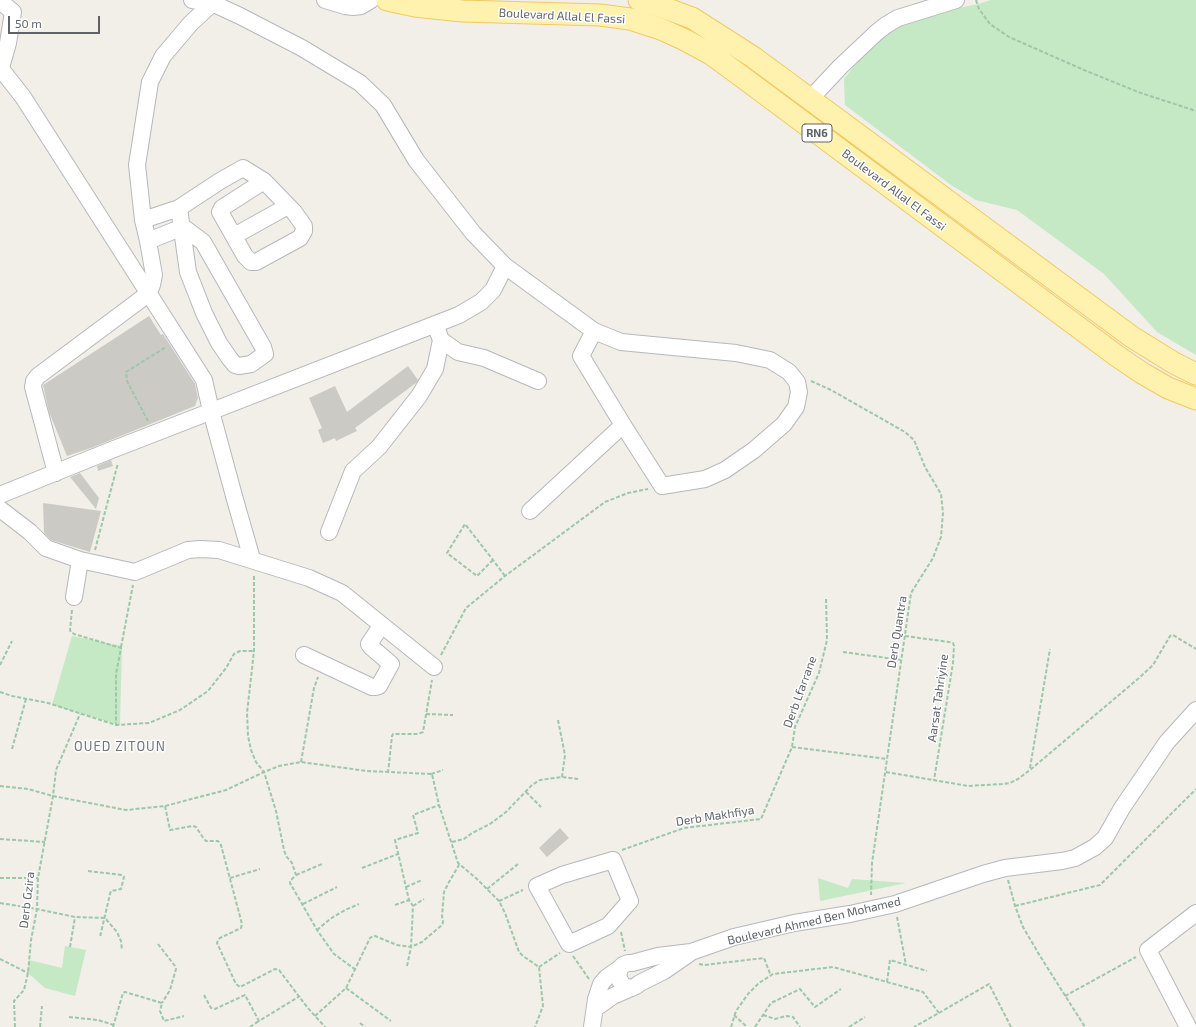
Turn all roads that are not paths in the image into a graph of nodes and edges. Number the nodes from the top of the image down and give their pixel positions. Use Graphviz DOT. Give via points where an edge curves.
graph roads {
  1 [pos="192,0"];
  2 [pos="325,0"];
  3 [pos="371,0"];
  4 [pos="387,0"];
  5 [pos="638,0"];
  6 [pos="956,0"];
  7 [pos="0,1"];
  8 [pos="214,2"];
  9 [pos="16,6"];
  10 [pos="0,26"];
  11 [pos="0,70"];
  12 [pos="810,99"];
  13 [pos="264,181"];
  14 [pos="288,206"];
  15 [pos="179,208"];
  16 [pos="143,220"];
  17 [pos="183,227"];
  18 [pos="234,236"];
  19 [pos="148,241"];
  20 [pos="505,266"];
  21 [pos="148,294"];
  22 [pos="435,324"];
  23 [pos="594,331"];
  24 [pos="441,340"];
  25 [pos="1196,374"];
  26 [pos="538,381"];
  27 [pos="1196,399"];
  28 [pos="211,411"];
  29 [pos="623,425"];
  30 [pos="56,473"];
  31 [pos="0,495"];
  32 [pos="0,509"];
  33 [pos="530,511"];
  34 [pos="329,532"];
  35 [pos="252,559"];
  36 [pos="85,561"];
  37 [pos="74,597"];
  38 [pos="381,626"];
  39 [pos="304,655"];
  40 [pos="434,667"];
  41 [pos="1196,710"];
  42 [pos="1196,913"];
  43 [pos="559,926"];
  44 [pos="691,952"];
  45 [pos="626,966"];
  46 [pos="636,985"];
  47 [pos="596,1008"];
  48 [pos="592,1027"];
  49 [pos="1188,1027"];
  1 -- 8 [label="street"];
  2 -- 3 [label="street" via="353,7"];
  4 -- 27 [label="main road, Boulevard Allal El Fassi / RN6" via="462,11 600,15 630,19 685,40 735,71 1117,356 1168,388"];
  5 -- 12 [label="main road, Boulevard Allal El Fassi / RN6" via="692,18 753,57"];
  6 -- 12 [label="street" via="898,18 886,25 841,66"];
  7 -- 9 [label="street"];
  8 -- 16 [label="street" via="162,56 150,82 137,164"];
  8 -- 20 [label="street" via="302,48 360,83 383,105 416,160 448,202"];
  9 -- 10 [label="street"];
  9 -- 11 [label="street"];
  11 -- 21 [label="street" via="23,97"];
  12 -- 25 [label="main road, Boulevard Allal El Fassi / RN6" via="1132,337"];
  13 -- 14 [label="street"];
  13 -- 15 [label="street" via="243,168"];
  13 -- 18 [label="street" via="222,208 220,212"];
  14 -- 18 [label="street"];
  14 -- 18 [label="street" via="304,226 300,238 256,262 251,262"];
  15 -- 16 [label="street"];
  15 -- 17 [label="street"];
  16 -- 19 [label="street"];
  17 -- 17 [label="street" via="188,272 204,313 219,343 235,365 251,364 265,354 263,347 202,242"];
  17 -- 19 [label="street"];
  19 -- 21 [label="street" via="154,275"];
  20 -- 22 [label="street" via="493,290 482,302"];
  20 -- 23 [label="street"];
  21 -- 28 [label="street" via="204,380"];
  21 -- 30 [label="street" via="34,381 33,388"];
  22 -- 24 [label="street"];
  22 -- 28 [label="street"];
  23 -- 29 [label="street" via="581,356"];
  23 -- 29 [label="street" via="621,342 736,353 770,360 789,372 797,382 799,392 796,407 784,424 754,450 705,480 662,486"];
  24 -- 26 [label="street" via="458,352 484,358"];
  24 -- 34 [label="street" via="435,369 419,396 379,447 353,471"];
  28 -- 30 [label="street"];
  28 -- 35 [label="street"];
  29 -- 33 [label="street"];
  30 -- 31 [label="street"];
  32 -- 36 [label="street" via="46,548"];
  35 -- 36 [label="street" via="219,550 188,550 135,572"];
  35 -- 38 [label="street" via="309,578 342,593"];
  36 -- 37 [label="street"];
  38 -- 39 [label="street" via="369,644 391,664 379,686 372,687"];
  38 -- 40 [label="street"];
  41 -- 44 [label="street, Boulevard Ahmed Ben Mohamed" via="1167,742 1105,838 1096,847 1075,858 1005,868 895,904 734,937"];
  42 -- 49 [label="street" via="1148,950"];
  43 -- 43 [label="street" via="537,886 562,875 614,860 630,902 608,926 569,944"];
  44 -- 45 [label="street" via="658,956"];
  44 -- 46 [label="street" via="664,971"];
  45 -- 46 [label="street" via="640,969 642,978"];
  45 -- 47 [label="street" via="601,984"];
  46 -- 47 [label="street"];
  47 -- 48 [label="street"];
}
